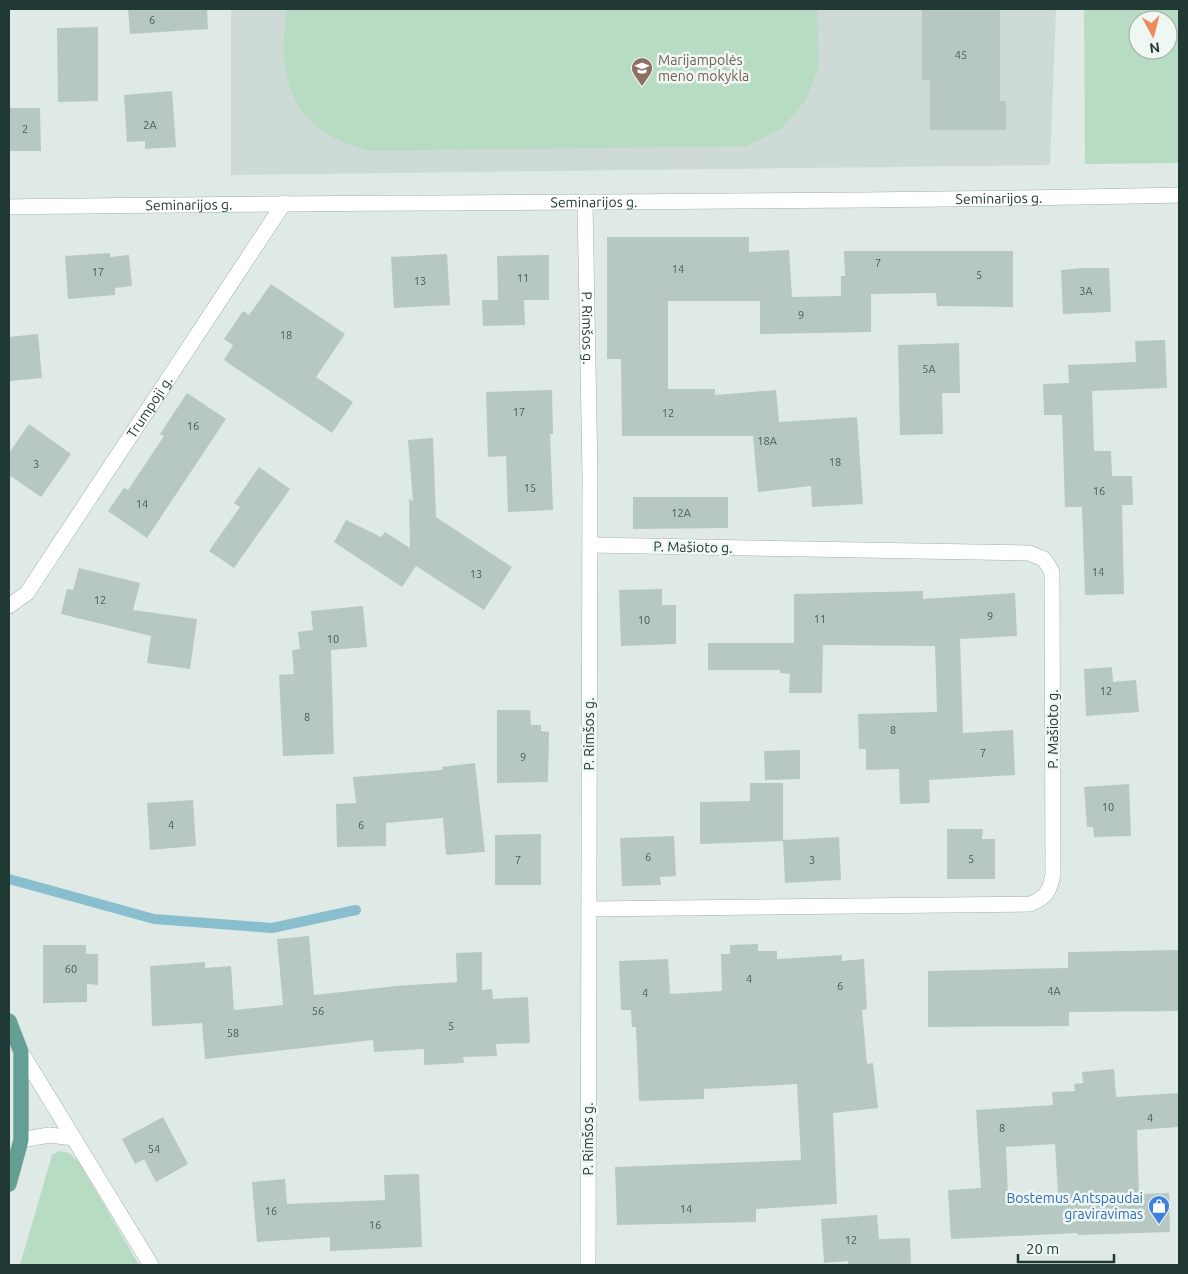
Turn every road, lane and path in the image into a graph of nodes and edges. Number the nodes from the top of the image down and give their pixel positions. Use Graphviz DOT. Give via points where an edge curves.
graph roads {
  1 [pos="1179,195"];
  2 [pos="585,202"];
  3 [pos="284,203"];
  4 [pos="9,207"];
  5 [pos="590,545"];
  6 [pos="9,606"];
  7 [pos="589,909"];
  8 [pos="9,1021"];
  9 [pos="21,1052"];
  10 [pos="74,1138"];
  11 [pos="21,1140"];
  12 [pos="9,1184"];
  13 [pos="151,1265"];
  14 [pos="588,1265"];
  1 -- 2 [label="street, Seminarijos g." via="876,202"];
  2 -- 3 [label="street, Seminarijos g."];
  2 -- 5 [label="street, P. Rimšos g."];
  3 -- 4 [label="street, Seminarijos g."];
  3 -- 6 [label="street, Trumpoji g." via="28,593"];
  5 -- 7 [label="street, P. Rimšos g."];
  5 -- 7 [label="street, P. Mašioto g." via="1029,553 1044,559 1052,572 1053,874 1050,889 1042,900 1030,904"];
  7 -- 14 [label="street, P. Rimšos g."];
  8 -- 9 [label="main road"];
  9 -- 10 [label="street"];
  9 -- 11 [label="main road"];
  10 -- 11 [label="street" via="49,1135"];
  10 -- 13 [label="street"];
  11 -- 12 [label="main road"];
}
